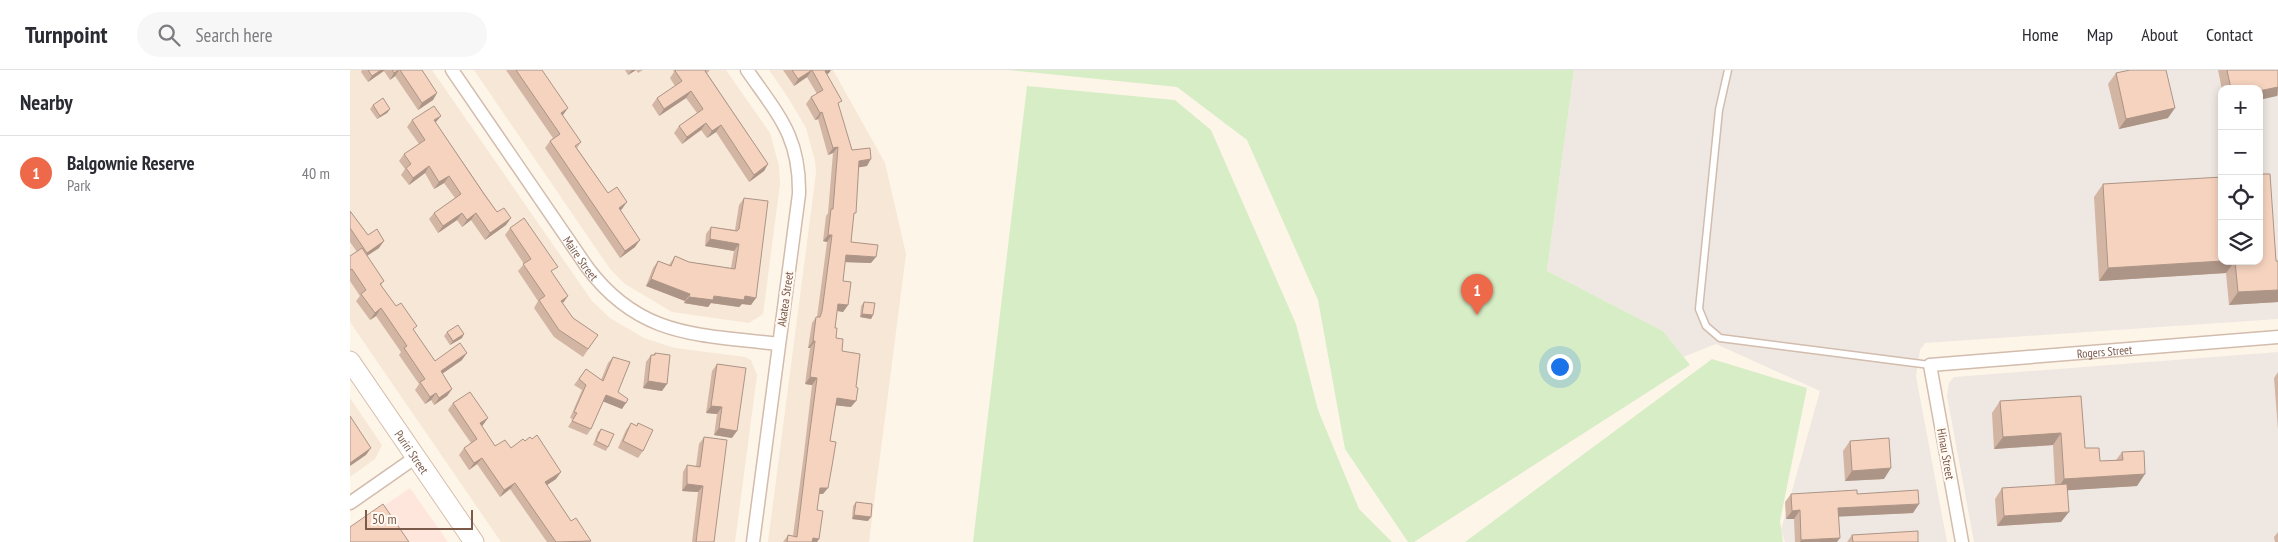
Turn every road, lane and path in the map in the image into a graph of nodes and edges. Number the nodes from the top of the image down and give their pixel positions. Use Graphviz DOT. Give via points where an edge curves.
graph roads {
  1 [pos="452,70"];
  2 [pos="747,70"];
  3 [pos="1728,70"];
  4 [pos="2278,336"];
  5 [pos="778,344"];
  6 [pos="350,361"];
  7 [pos="1930,365"];
  8 [pos="416,457"];
  9 [pos="350,503"];
  10 [pos="474,542"];
  11 [pos="753,542"];
  12 [pos="1962,542"];
  1 -- 5 [label="street, Maire Street" via="587,267 619,302 654,322 679,331"];
  2 -- 5 [label="street, Akatea Street" via="793,141 799,174"];
  3 -- 7 [label="lane" via="1719,110 1699,309 1706,326 1720,338"];
  4 -- 7 [label="street, Rogers Street"];
  5 -- 11 [label="street, Akatea Street"];
  6 -- 8 [label="main road, Puriri Street"];
  7 -- 12 [label="street, Hinau Street"];
  8 -- 9 [label="street"];
  8 -- 10 [label="main road, Puriri Street"];
}
